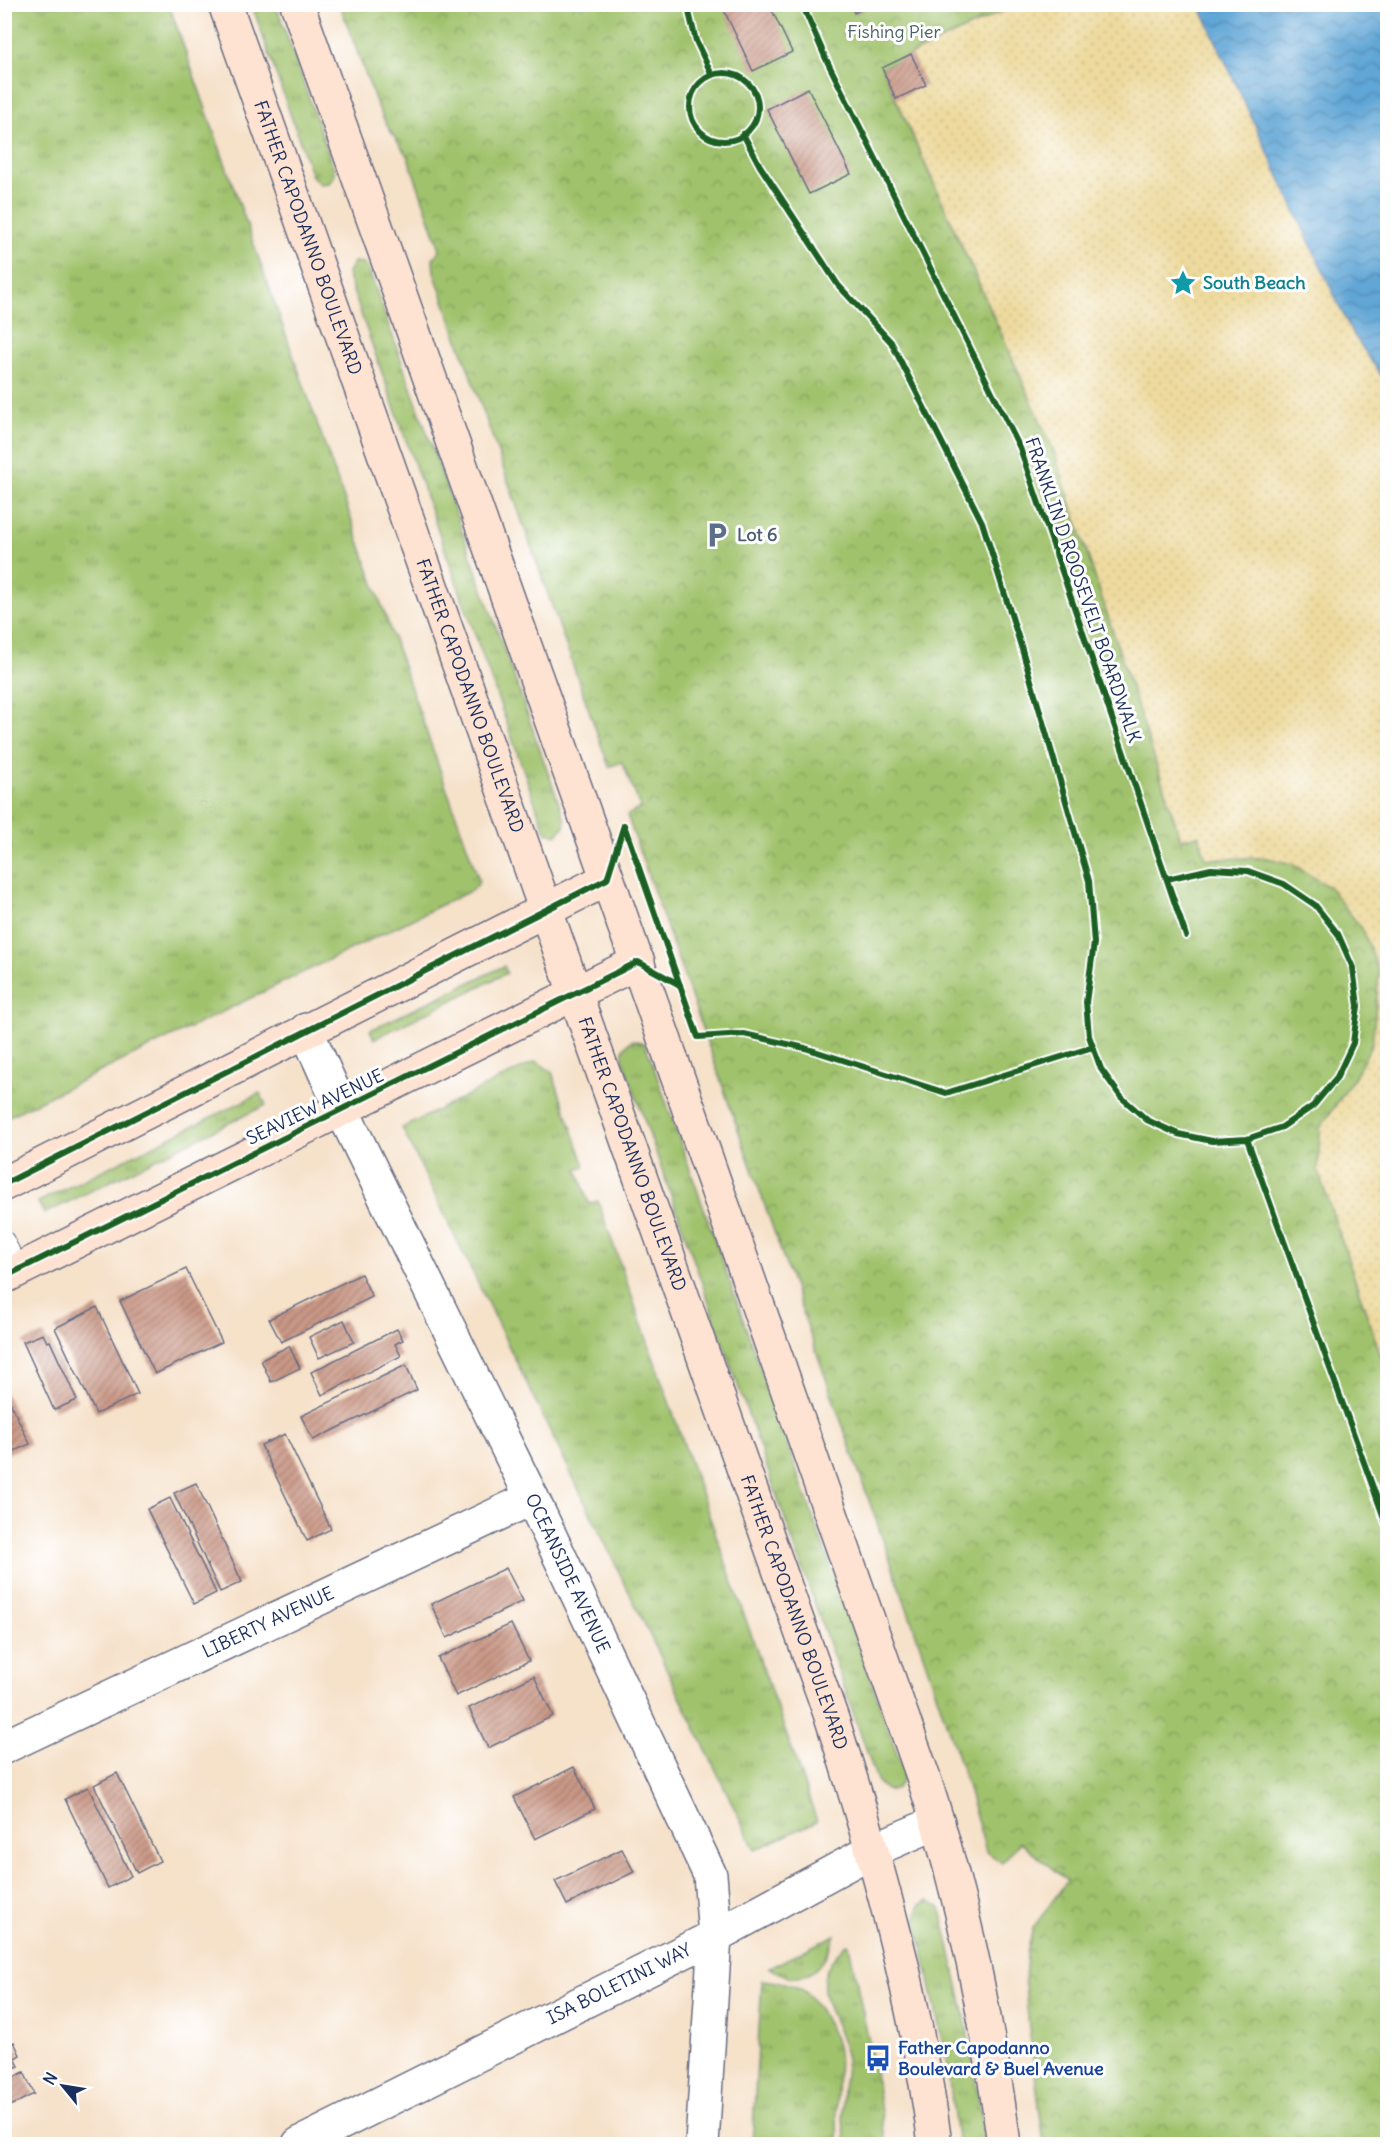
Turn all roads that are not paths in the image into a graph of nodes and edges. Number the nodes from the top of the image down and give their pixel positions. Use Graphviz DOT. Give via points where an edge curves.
graph roads {
  1 [pos="225,4"];
  2 [pos="297,4"];
  3 [pos="607,879"];
  4 [pos="546,908"];
  5 [pos="638,962"];
  6 [pos="576,993"];
  7 [pos="306,1030"];
  8 [pos="342,1110"];
  9 [pos="4,1184"];
  10 [pos="4,1241"];
  11 [pos="12,1274"];
  12 [pos="532,1498"];
  13 [pos="4,1747"];
  14 [pos="938,1822"];
  15 [pos="873,1850"];
  16 [pos="715,1936"];
  17 [pos="299,2145"];
  18 [pos="702,2145"];
  19 [pos="935,2145"];
  20 [pos="1004,2145"];
  1 -- 4 [label="main road, FATHER CAPODANNO BOULEVARD"];
  2 -- 3 [label="main road"];
  3 -- 4 [label="main road"];
  3 -- 5 [label="main road"];
  4 -- 6 [label="main road, FATHER CAPODANNO BOULEVARD"];
  4 -- 7 [label="main road"];
  5 -- 6 [label="main road, SEAVIEW AVENUE"];
  5 -- 14 [label="main road"];
  6 -- 8 [label="main road, SEAVIEW AVENUE"];
  6 -- 15 [label="main road, FATHER CAPODANNO BOULEVARD" via="806,1644"];
  7 -- 8 [label="street, OCEANSIDE AVENUE"];
  7 -- 9 [label="main road"];
  8 -- 11 [label="main road, SEAVIEW AVENUE"];
  8 -- 12 [label="street, OCEANSIDE AVENUE"];
  10 -- 11 [label="lane"];
  12 -- 13 [label="street, LIBERTY AVENUE"];
  12 -- 16 [label="street, OCEANSIDE AVENUE" via="710,1875"];
  14 -- 15 [label="street, ISA BOLETINI WAY"];
  14 -- 20 [label="main road" via="988,2038"];
  15 -- 16 [label="street, ISA BOLETINI WAY"];
  15 -- 19 [label="main road, FATHER CAPODANNO BOULEVARD" via="915,2027"];
  16 -- 17 [label="street, ISA BOLETINI WAY"];
  16 -- 18 [label="street, OCEANSIDE AVENUE"];
}
